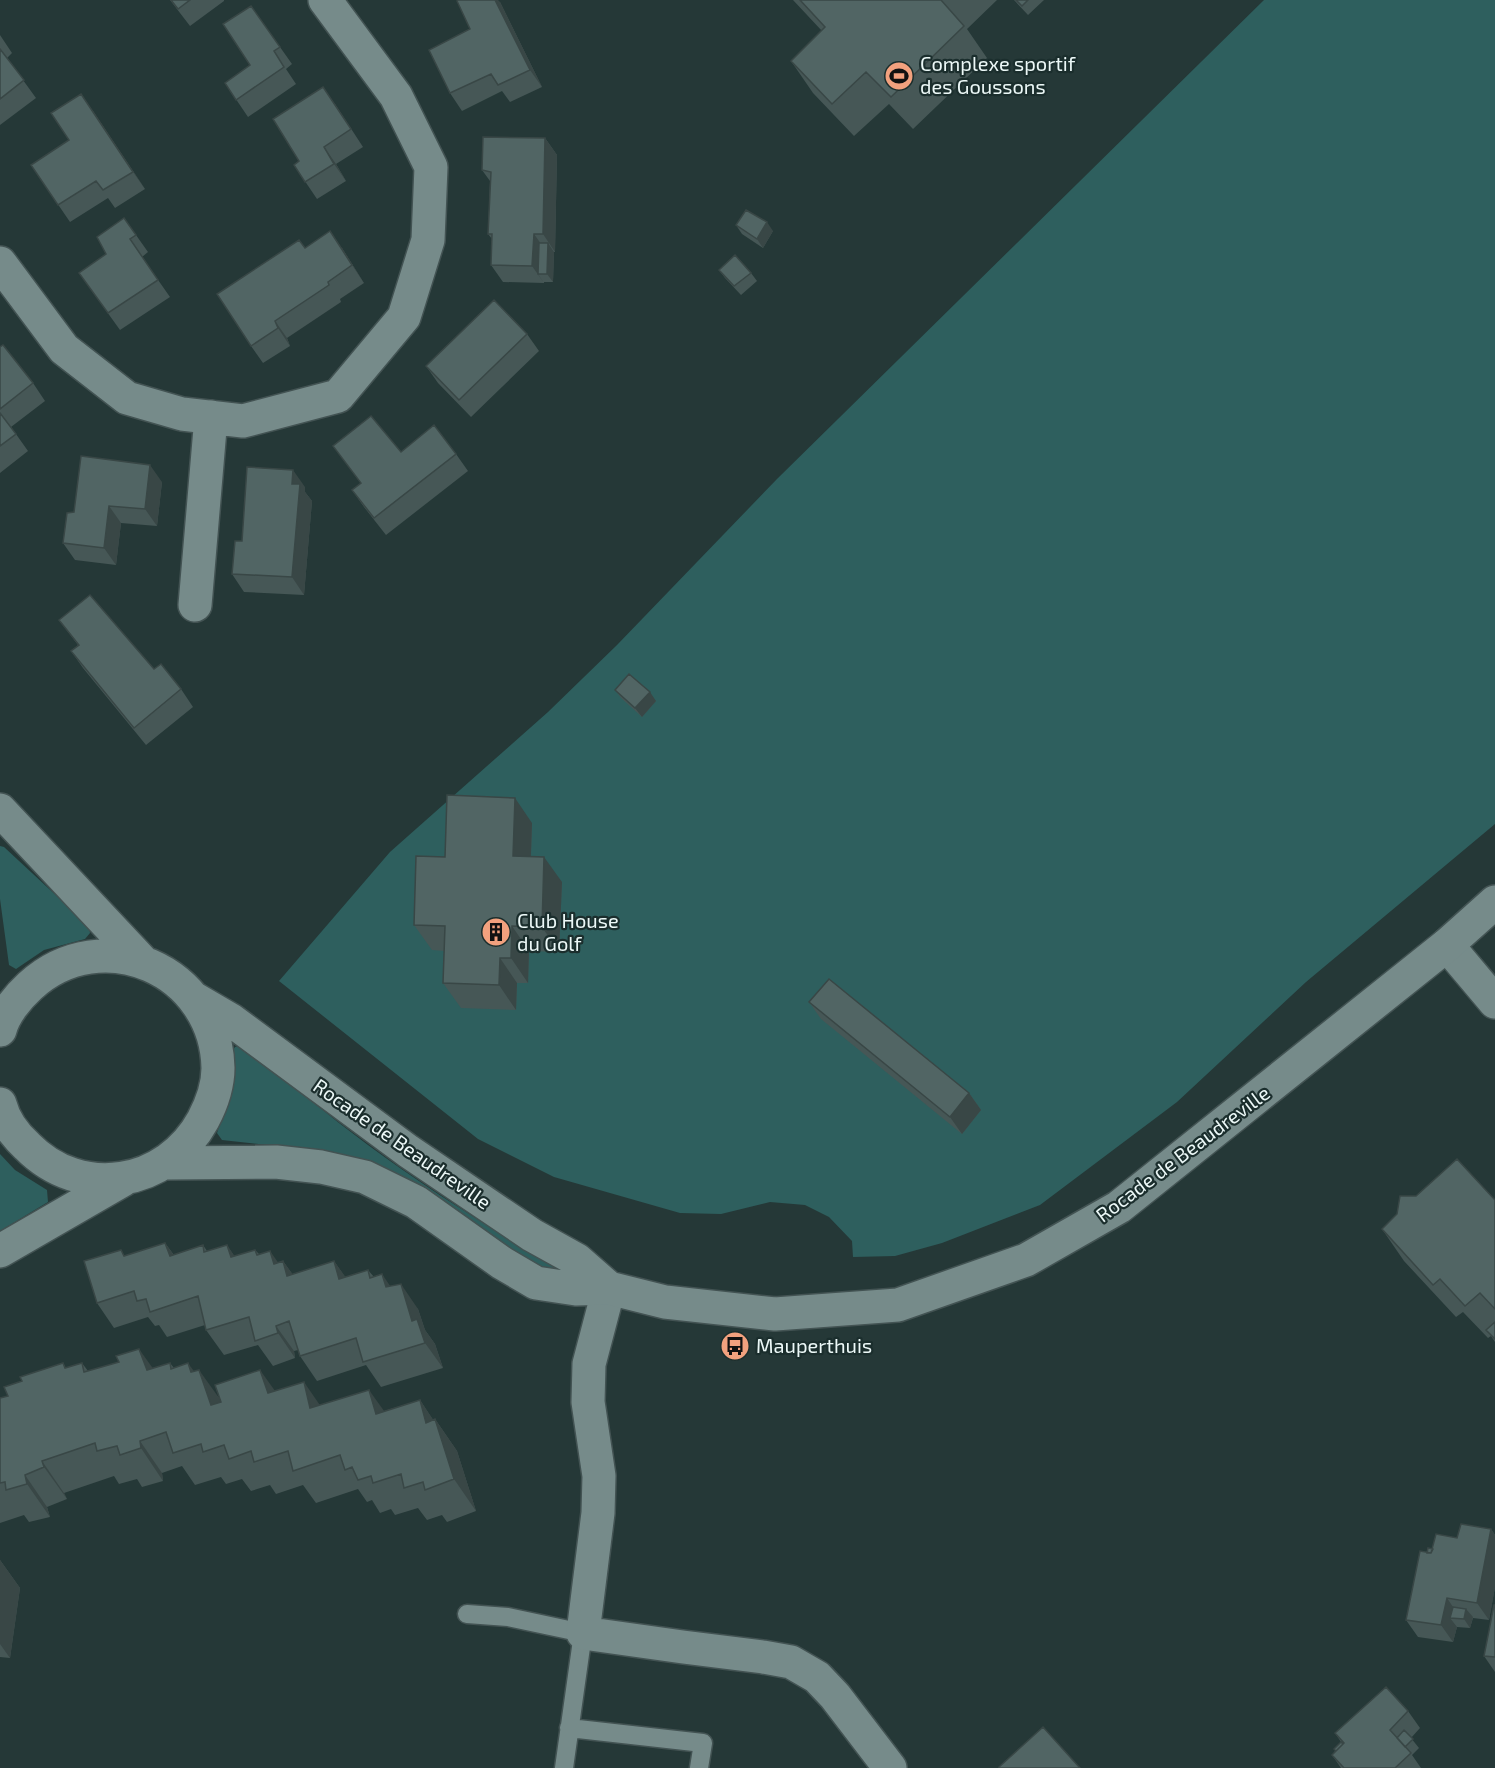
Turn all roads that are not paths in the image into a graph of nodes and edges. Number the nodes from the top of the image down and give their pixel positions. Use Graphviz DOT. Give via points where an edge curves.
graph roads {
  1 [pos="325,0"];
  2 [pos="0,263"];
  3 [pos="211,417"];
  4 [pos="195,605"];
  5 [pos="0,810"];
  6 [pos="1495,902"];
  7 [pos="1448,945"];
  8 [pos="141,960"];
  9 [pos="195,999"];
  10 [pos="1495,1002"];
  11 [pos="0,1025"];
  12 [pos="0,1104"];
  13 [pos="166,1162"];
  14 [pos="125,1178"];
  15 [pos="0,1251"];
  16 [pos="609,1288"];
  17 [pos="466,1614"];
  18 [pos="583,1633"];
  19 [pos="569,1728"];
  20 [pos="564,1768"];
  21 [pos="699,1768"];
  22 [pos="890,1768"];
  1 -- 3 [label="street" via="396,96 431,167 428,240 404,317 338,396 243,421"];
  2 -- 3 [label="street" via="64,349 127,398 182,414"];
  3 -- 4 [label="street"];
  5 -- 8 [label="street"];
  6 -- 7 [label="street, Rocade de Beaudreville"];
  7 -- 10 [label="street"];
  7 -- 16 [label="street, Rocade de Beaudreville" via="1119,1207 1026,1260 898,1305 775,1314 665,1302"];
  8 -- 9 [label="street" via="171,976"];
  8 -- 11 [label="street" via="108,955 74,959 43,974 19,996"];
  9 -- 13 [label="street" via="212,1032 218,1068 211,1105 194,1137"];
  9 -- 16 [label="street, Rocade de Beaudreville" via="231,1020 427,1164 532,1235 577,1260"];
  12 -- 14 [label="street" via="16,1135 38,1157 64,1172 94,1180"];
  13 -- 14 [label="street"];
  13 -- 16 [label="street, Rocade de Beaudreville" via="276,1162 365,1177 416,1202 536,1283 576,1289"];
  14 -- 15 [label="street"];
  16 -- 18 [label="street" via="589,1364 588,1402 599,1476"];
  17 -- 18 [label="lane" via="508,1617"];
  18 -- 19 [label="lane"];
  18 -- 22 [label="street" via="791,1662 817,1677 835,1696"];
  19 -- 20 [label="lane"];
  19 -- 21 [label="lane" via="703,1743"];
}
